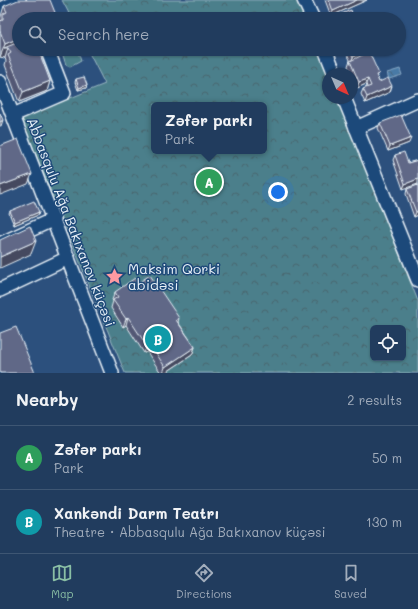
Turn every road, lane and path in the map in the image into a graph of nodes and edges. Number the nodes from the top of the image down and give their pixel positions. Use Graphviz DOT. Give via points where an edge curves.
graph roads {
  1 [pos="19,0"];
  2 [pos="304,0"];
  3 [pos="0,9"];
  4 [pos="310,12"];
  5 [pos="50,56"];
  6 [pos="328,56"];
  7 [pos="333,68"];
  8 [pos="0,82"];
  9 [pos="418,100"];
  10 [pos="346,104"];
  11 [pos="13,114"];
  12 [pos="356,128"];
  13 [pos="54,220"];
  14 [pos="0,244"];
  15 [pos="68,258"];
  16 [pos="418,280"];
  17 [pos="0,290"];
  18 [pos="112,373"];
  1 -- 3 [label="street"];
  2 -- 4 [label="street"];
  5 -- 11 [label="street" via="64,93"];
  6 -- 7 [label="street"];
  8 -- 11 [label="street, Abbasqulu Ağa Bakıxanov küçəsi"];
  9 -- 12 [label="street"];
  10 -- 12 [label="street"];
  11 -- 13 [label="street, Abbasqulu Ağa Bakıxanov küçəsi"];
  12 -- 16 [label="street"];
  13 -- 14 [label="street"];
  13 -- 15 [label="street, Abbasqulu Ağa Bakıxanov küçəsi"];
  15 -- 17 [label="street"];
  15 -- 18 [label="street, Abbasqulu Ağa Bakıxanov küçəsi"];
}
